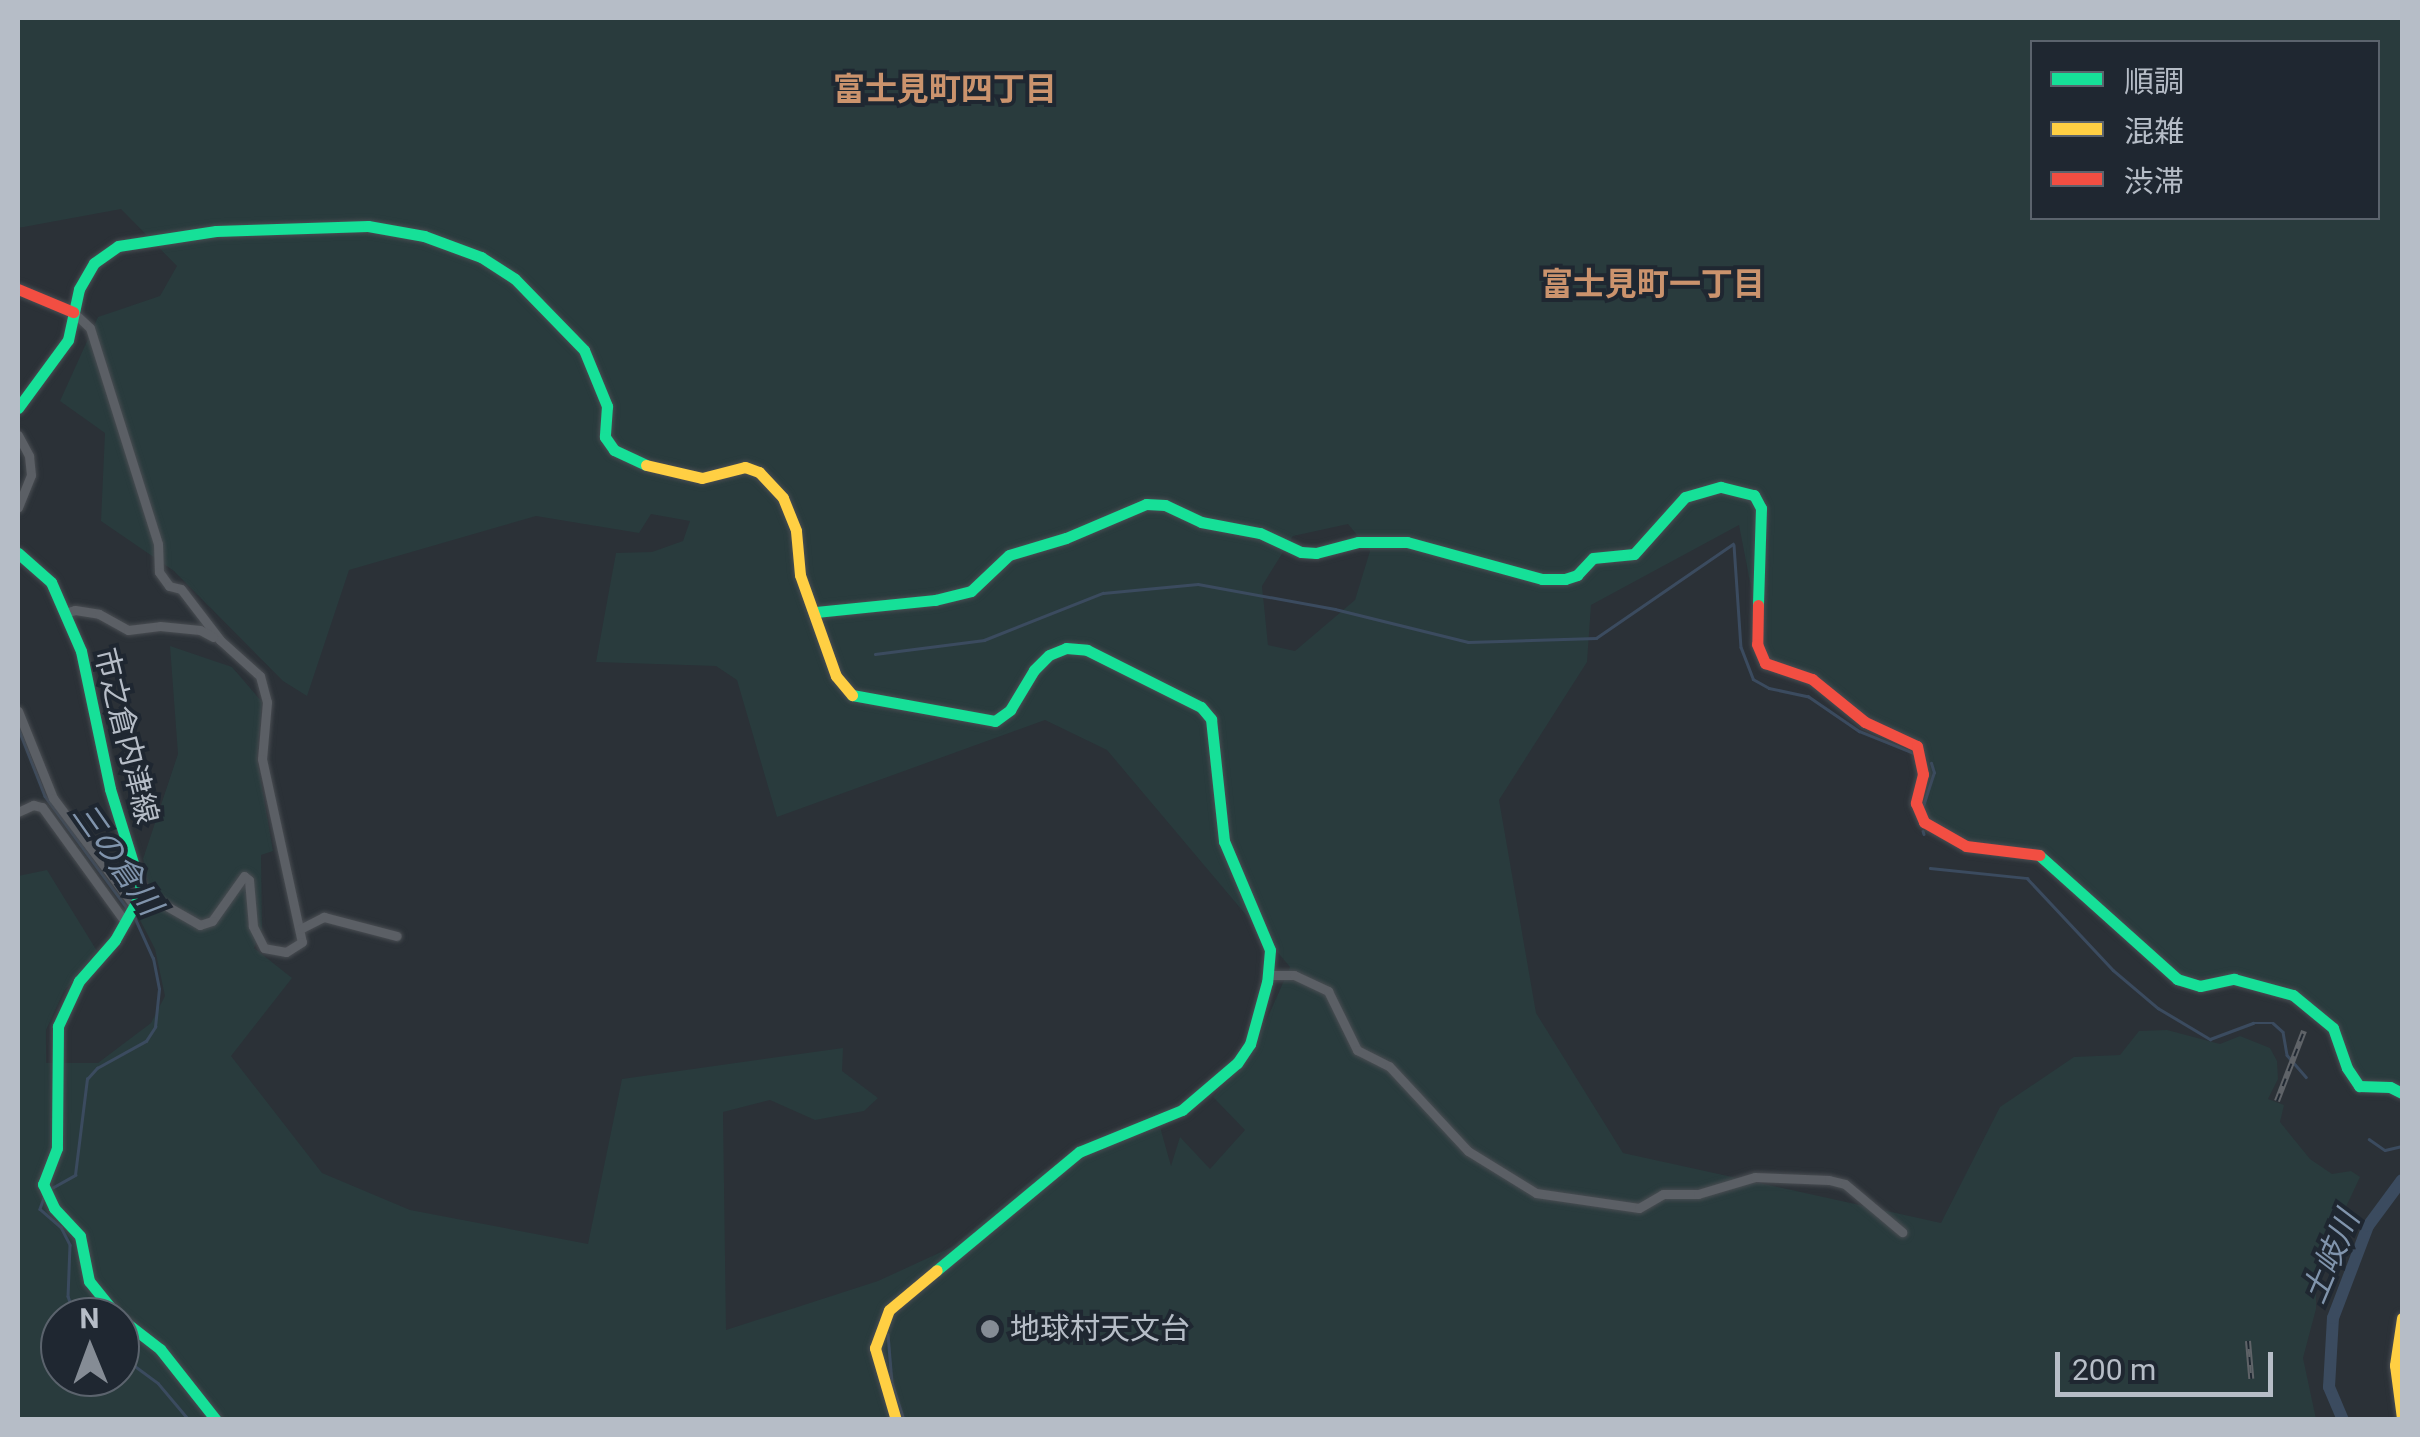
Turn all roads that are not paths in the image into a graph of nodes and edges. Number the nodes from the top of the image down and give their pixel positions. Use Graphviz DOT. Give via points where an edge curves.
graph roads {
  1 [pos="18,289"];
  2 [pos="73,312"];
  3 [pos="18,408"];
  4 [pos="18,435"];
  5 [pos="18,507"];
  6 [pos="18,553"];
  7 [pos="816,612"];
  8 [pos="65,613"];
  9 [pos="220,640"];
  10 [pos="18,711"];
  11 [pos="18,812"];
  12 [pos="142,892"];
  13 [pos="129,916"];
  14 [pos="300,929"];
  15 [pos="397,936"];
  16 [pos="1268,975"];
  17 [pos="2402,1092"];
  18 [pos="1902,1232"];
  19 [pos="102,1297"];
  20 [pos="2402,1318"];
  21 [pos="140,1334"];
  22 [pos="2402,1418"];
  23 [pos="216,1420"];
  24 [pos="896,1420"];
  1 -- 2 [label="street"];
  2 -- 3 [label="street" via="68,340"];
  2 -- 7 [label="street" via="94,263 118,246 216,231 368,226 424,236 481,257 534,295 584,350 607,406 605,438 614,450 640,464 702,478 745,467 759,472 790,510 800,575"];
  2 -- 9 [label="street" via="90,328 158,544 160,572"];
  4 -- 5 [label="street" via="31,475"];
  6 -- 8 [label="street, 市之倉内津線" via="51,582"];
  7 -- 16 [label="street" via="836,676 856,698 995,722 1034,670 1066,648 1088,650 1201,707 1210,720 1224,841 1267,936"];
  7 -- 17 [label="street" via="970,591 1009,555 1146,504 1260,533 1301,552 1407,542 1542,579 1565,579 1593,558 1634,554 1685,497 1741,489 1762,508 1757,644 1765,663 1812,679 1865,722 1917,746 1923,764 1916,803 1924,822 1966,846 2042,855 2177,979 2200,986 2234,979 2293,995 2333,1028 2359,1086"];
  8 -- 9 [label="street" via="99,614 128,630 200,630"];
  8 -- 12 [label="street, 市之倉内津線" via="90,676 110,789"];
  9 -- 14 [label="street" via="260,676 268,702 262,758"];
  10 -- 13 [label="street" via="53,798"];
  11 -- 13 [label="street" via="42,807"];
  12 -- 13 [label="street"];
  12 -- 14 [label="street" via="200,925 212,921 244,876 264,948 296,950"];
  13 -- 19 [label="street" via="79,982 58,1026 57,1148 43,1184 80,1236 89,1282"];
  14 -- 15 [label="street" via="324,916"];
  16 -- 18 [label="street" via="1294,974 1328,992 1357,1050 1389,1066 1468,1151 1536,1193 1639,1208 1663,1194 1698,1194 1756,1177 1829,1180 1846,1184"];
  16 -- 24 [label="street" via="1246,1053 1201,1096 1164,1119 1079,1152 889,1310 875,1348"];
  20 -- 22 [label="street" via="2395,1365"];
  21 -- 23 [label="street"];
}
